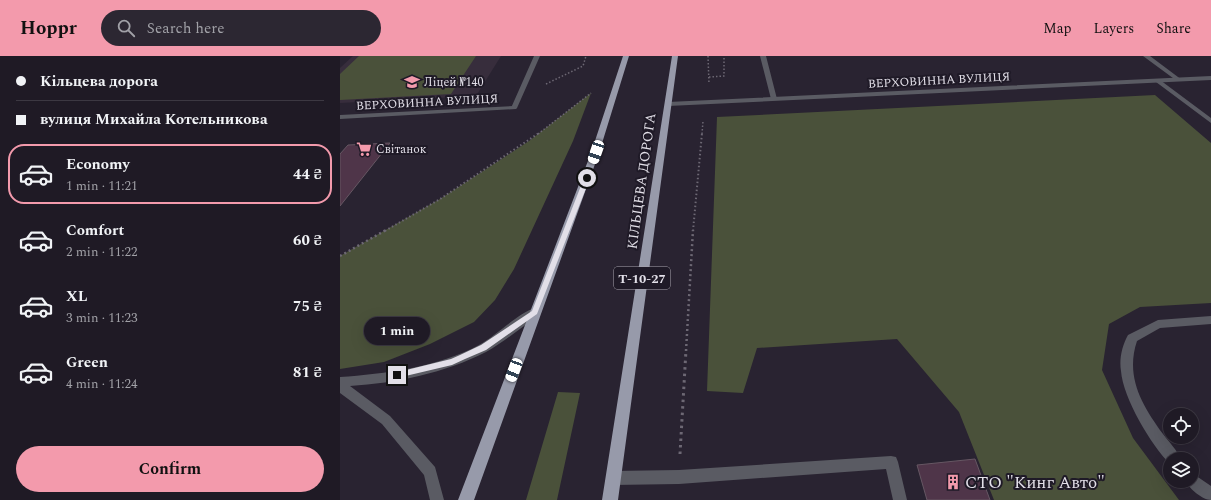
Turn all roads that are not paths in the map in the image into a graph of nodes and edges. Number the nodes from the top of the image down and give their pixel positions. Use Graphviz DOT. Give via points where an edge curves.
graph roads {
  1 [pos="537,56"];
  2 [pos="626,56"];
  3 [pos="675,56"];
  4 [pos="763,56"];
  5 [pos="1146,56"];
  6 [pos="1211,78"];
  7 [pos="1179,80"];
  8 [pos="1158,81"];
  9 [pos="774,99"];
  10 [pos="668,104"];
  11 [pos="340,117"];
  12 [pos="1211,121"];
  13 [pos="535,312"];
  14 [pos="1211,320"];
  15 [pos="340,382"];
  16 [pos="340,386"];
  17 [pos="1169,452"];
  18 [pos="613,478"];
  19 [pos="1199,486"];
  20 [pos="1211,495"];
  21 [pos="437,500"];
  22 [pos="466,500"];
  23 [pos="610,500"];
  24 [pos="900,500"];
  1 -- 11 [label="street, ВЕРХОВИННА ВУЛИЦЯ" via="514,108"];
  2 -- 13 [label="highway" via="587,178"];
  3 -- 10 [label="highway, КІЛЬЦЕВА ДОРОГА / Т-10-27"];
  4 -- 9 [label="street"];
  5 -- 7 [label="street"];
  6 -- 7 [label="street, ВЕРХОВИННА ВУЛИЦЯ"];
  7 -- 8 [label="street, ВЕРХОВИННА ВУЛИЦЯ"];
  8 -- 9 [label="street, ВЕРХОВИННА ВУЛИЦЯ"];
  8 -- 12 [label="street"];
  9 -- 10 [label="street, ВЕРХОВИННА ВУЛИЦЯ"];
  10 -- 18 [label="highway, КІЛЬЦЕВА ДОРОГА / Т-10-27"];
  13 -- 15 [label="street" via="483,348 452,362 382,379"];
  13 -- 22 [label="highway"];
  14 -- 17 [label="street" via="1158,324 1132,338 1126,359 1130,388 1153,431"];
  16 -- 21 [label="street" via="386,420 430,472"];
  18 -- 23 [label="highway, КІЛЬЦЕВА ДОРОГА / Т-10-27"];
  18 -- 24 [label="street" via="678,477 890,462"];
  19 -- 20 [label="street"];
}
